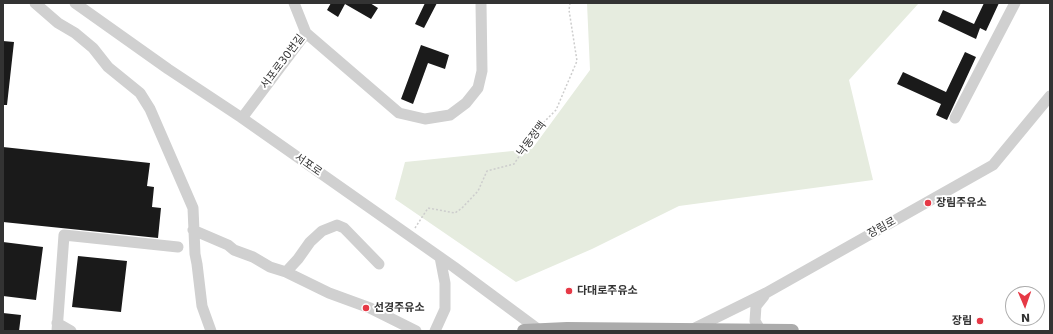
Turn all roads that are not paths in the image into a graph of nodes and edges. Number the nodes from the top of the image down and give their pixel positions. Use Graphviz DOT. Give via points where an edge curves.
graph roads {
  1 [pos="35,3"];
  2 [pos="75,3"];
  3 [pos="294,3"];
  4 [pos="482,3"];
  5 [pos="1015,3"];
  6 [pos="306,33"];
  7 [pos="1050,96"];
  8 [pos="242,118"];
  9 [pos="955,118"];
  10 [pos="193,230"];
  11 [pos="178,247"];
  12 [pos="440,257"];
  13 [pos="379,264"];
  14 [pos="286,272"];
  15 [pos="766,293"];
  16 [pos="57,327"];
  17 [pos="539,330"];
  18 [pos="71,331"];
  19 [pos="211,331"];
  20 [pos="416,331"];
  21 [pos="434,331"];
  22 [pos="524,331"];
  23 [pos="690,331"];
  24 [pos="761,331"];
  25 [pos="792,331"];
  1 -- 10 [label="street" via="58,23 80,36 108,67 140,93 150,109 193,208"];
  2 -- 8 [label="street, 서포로"];
  3 -- 6 [label="street, 서포로30번길"];
  4 -- 6 [label="street" via="482,71 478,88 466,103 450,115 425,119 399,113"];
  5 -- 9 [label="street"];
  6 -- 8 [label="street, 서포로30번길"];
  7 -- 15 [label="street, 장림로" via="992,165"];
  8 -- 12 [label="street, 서포로"];
  10 -- 14 [label="street" via="270,267"];
  10 -- 19 [label="street" via="202,306"];
  11 -- 16 [label="street" via="64,235"];
  12 -- 17 [label="street, 서포로"];
  12 -- 21 [label="street" via="445,283 445,309"];
  13 -- 14 [label="street" via="344,228 337,225 322,231 310,242"];
  14 -- 20 [label="street"];
  15 -- 23 [label="street, 장림로"];
  15 -- 24 [label="street" via="756,306 755,321"];
  16 -- 18 [label="street"];
  17 -- 22 [label="main road"];
  17 -- 23 [label="main road"];
  23 -- 24 [label="main road"];
  24 -- 25 [label="main road"];
}
